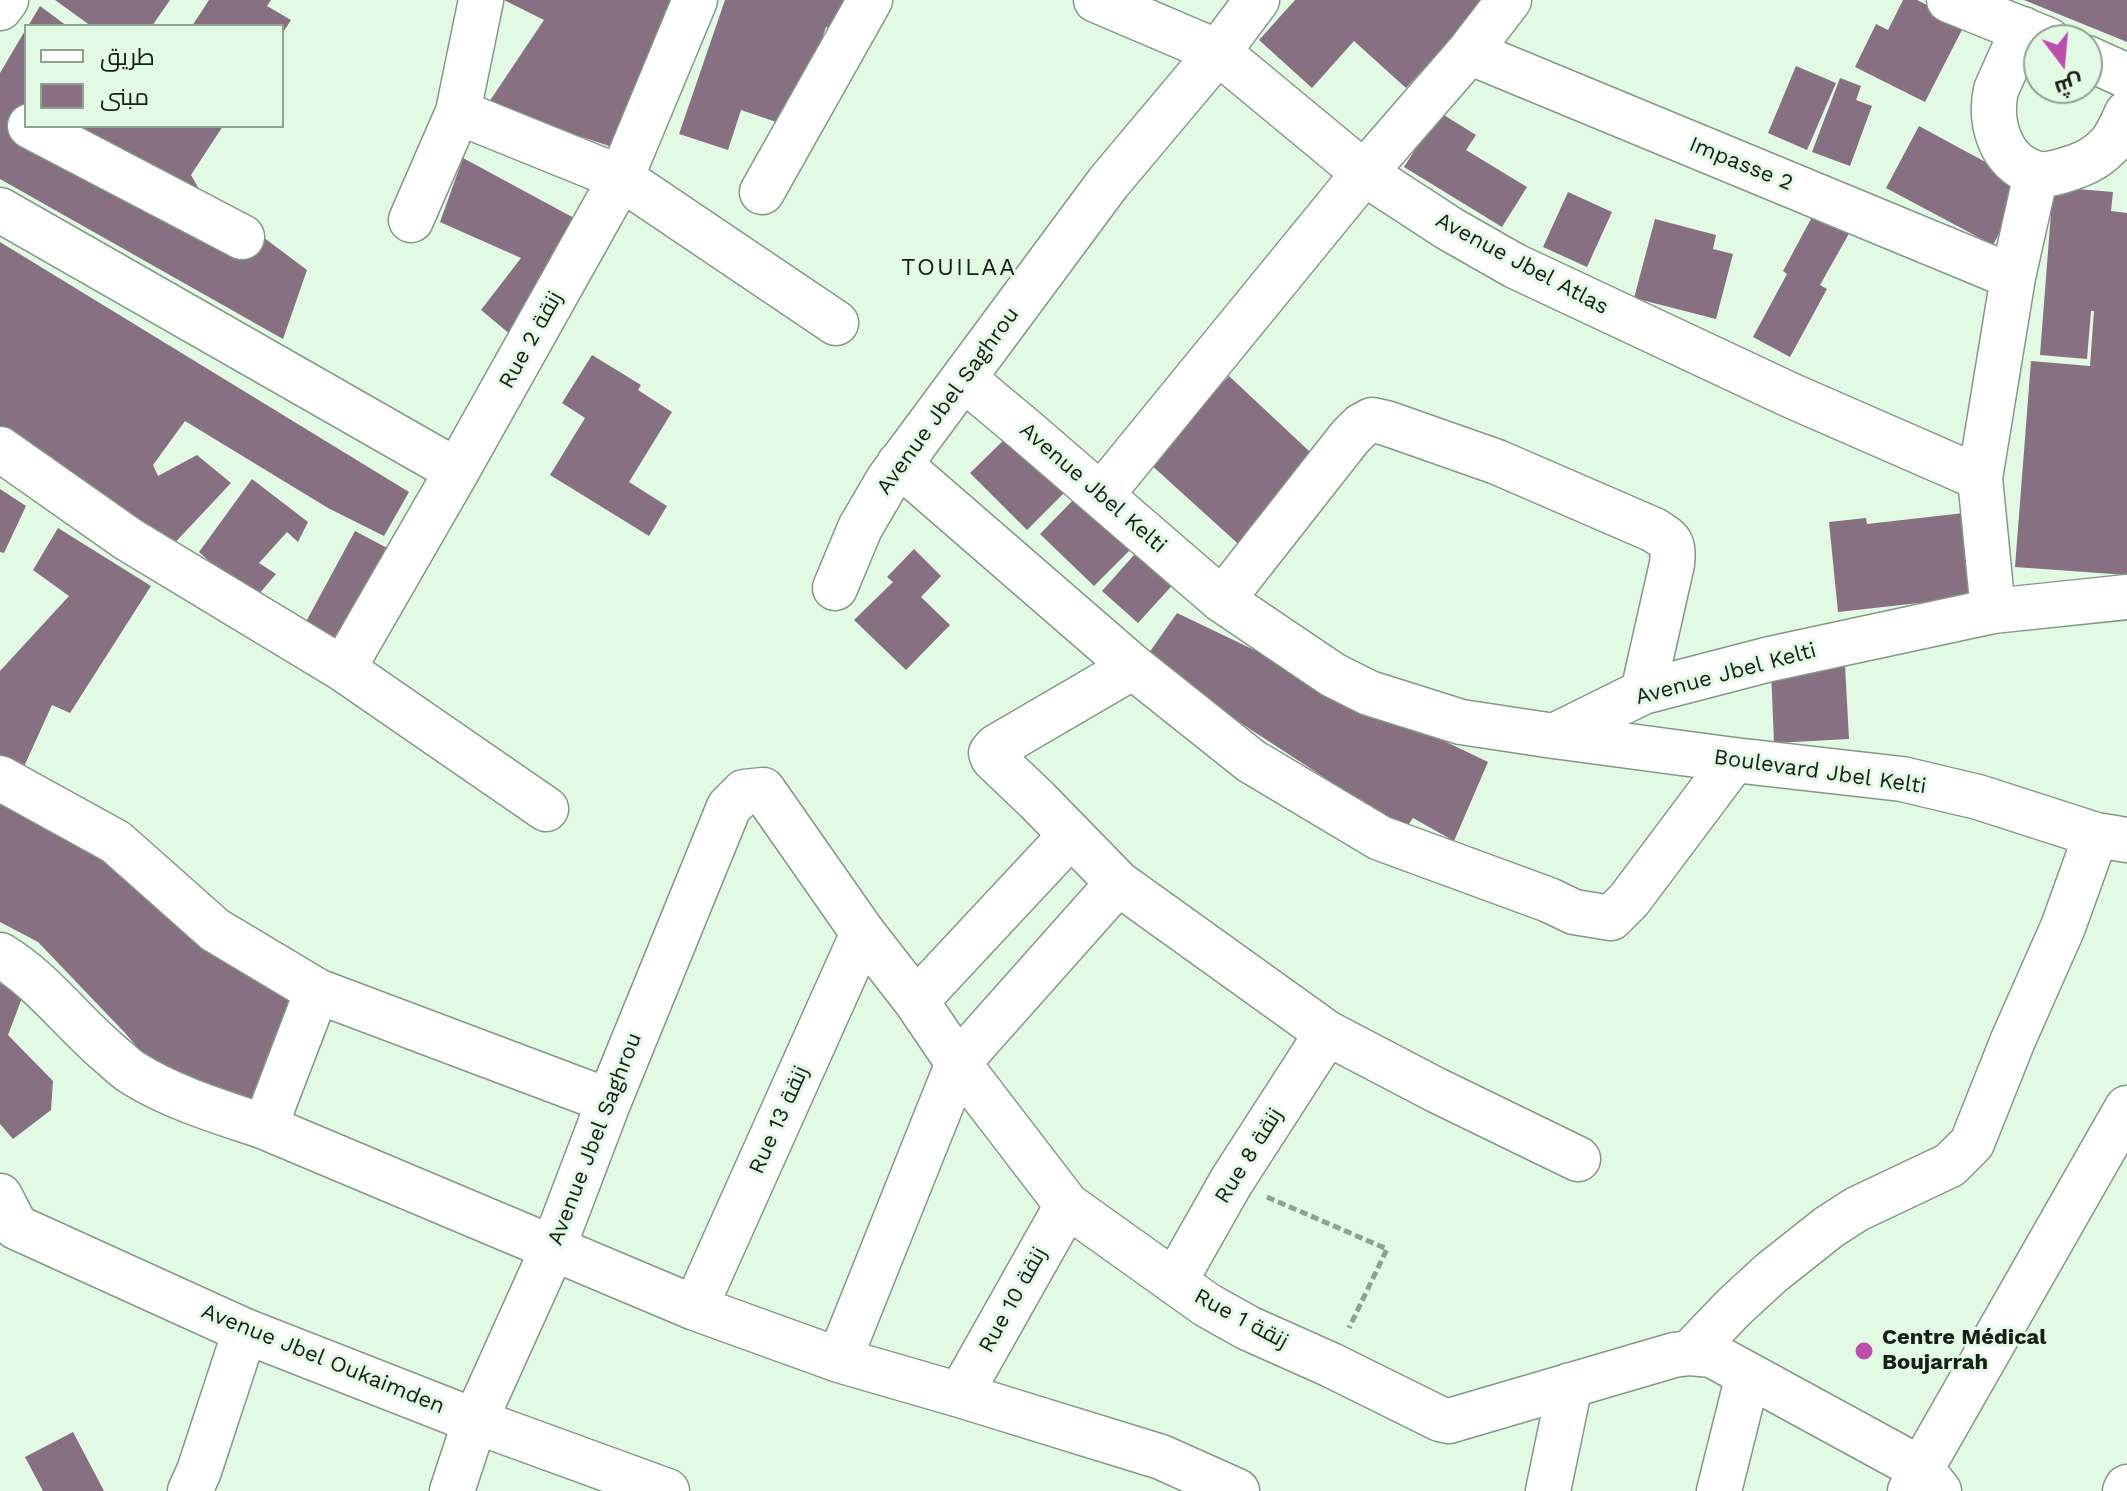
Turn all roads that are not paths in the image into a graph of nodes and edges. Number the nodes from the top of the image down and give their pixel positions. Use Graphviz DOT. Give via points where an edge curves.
graph roads {
  1 [pos="6,0"];
  2 [pos="481,0"];
  3 [pos="695,0"];
  4 [pos="870,0"];
  5 [pos="1096,0"];
  6 [pos="1257,0"];
  7 [pos="1509,0"];
  8 [pos="1949,0"];
  9 [pos="0,8"];
  10 [pos="2023,29"];
  11 [pos="1218,52"];
  12 [pos="1469,52"];
  13 [pos="2023,52"];
  14 [pos="2103,65"];
  15 [pos="2127,76"];
  16 [pos="0,112"];
  17 [pos="458,112"];
  18 [pos="2127,113"];
  19 [pos="24,123"];
  20 [pos="34,128"];
  21 [pos="1364,173"];
  22 [pos="2036,174"];
  23 [pos="621,178"];
  24 [pos="762,192"];
  25 [pos="0,210"];
  26 [pos="411,220"];
  27 [pos="242,237"];
  28 [pos="2013,277"];
  29 [pos="836,323"];
  30 [pos="964,379"];
  31 [pos="0,449"];
  32 [pos="899,464"];
  33 [pos="457,471"];
  34 [pos="1980,478"];
  35 [pos="1101,495"];
  36 [pos="835,588"];
  37 [pos="2127,597"];
  38 [pos="1222,600"];
  39 [pos="1993,611"];
  40 [pos="1133,667"];
  41 [pos="343,669"];
  42 [pos="1643,692"];
  43 [pos="1554,736"];
  44 [pos="1734,760"];
  45 [pos="0,778"];
  46 [pos="744,792"];
  47 [pos="546,809"];
  48 [pos="1071,835"];
  49 [pos="2112,838"];
  50 [pos="1118,883"];
  51 [pos="863,933"];
  52 [pos="0,955"];
  53 [pos="317,991"];
  54 [pos="916,1001"];
  55 [pos="1327,1033"];
  56 [pos="958,1063"];
  57 [pos="609,1101"];
  58 [pos="2127,1109"];
  59 [pos="265,1127"];
  60 [pos="1578,1159"];
  61 [pos="1067,1205"];
  62 [pos="5,1219"];
  63 [pos="553,1248"];
  64 [pos="1175,1281"];
  65 [pos="695,1308"];
  66 [pos="245,1331"];
  67 [pos="1690,1353"];
  68 [pos="839,1360"];
  69 [pos="1748,1375"];
  70 [pos="1570,1385"];
  71 [pos="960,1395"];
  72 [pos="475,1421"];
  73 [pos="1923,1484"];
  74 [pos="190,1491"];
  75 [pos="452,1491"];
  76 [pos="667,1491"];
  77 [pos="1237,1491"];
  78 [pos="1548,1491"];
  79 [pos="1719,1491"];
  1 -- 9 [label="street"];
  2 -- 17 [label="street"];
  3 -- 23 [label="street, Rue 2 زنقة"];
  4 -- 24 [label="street"];
  5 -- 11 [label="street, Avenue Jbel Atlas"];
  6 -- 11 [label="street, Avenue Jbel Saghrou"];
  7 -- 12 [label="street"];
  8 -- 10 [label="street"];
  11 -- 21 [label="street, Avenue Jbel Atlas"];
  11 -- 30 [label="street, Avenue Jbel Saghrou" via="1108,183"];
  12 -- 21 [label="street"];
  12 -- 28 [label="street, Impasse 2"];
  13 -- 22 [label="street" via="1996,90 1996,133 2014,160"];
  14 -- 15 [label="street"];
  16 -- 19 [label="street"];
  17 -- 23 [label="street"];
  17 -- 26 [label="street"];
  18 -- 22 [label="street" via="2109,145 2086,162"];
  20 -- 27 [label="street"];
  21 -- 34 [label="street, Avenue Jbel Atlas" via="1515,266"];
  21 -- 35 [label="street"];
  22 -- 28 [label="street"];
  23 -- 29 [label="street"];
  23 -- 33 [label="street, Rue 2 زنقة"];
  25 -- 33 [label="street"];
  28 -- 34 [label="street"];
  30 -- 32 [label="street, Avenue Jbel Saghrou"];
  30 -- 35 [label="street, Avenue Jbel Kelti"];
  31 -- 41 [label="street" via="128,539"];
  32 -- 36 [label="street, Avenue Jbel Saghrou" via="860,528"];
  32 -- 40 [label="street"];
  33 -- 41 [label="street, Rue 2 زنقة"];
  34 -- 39 [label="street"];
  35 -- 38 [label="street, Avenue Jbel Kelti"];
  37 -- 39 [label="street, Avenue Jbel Kelti"];
  38 -- 42 [label="street" via="1350,437 1376,420 1497,462 1654,530 1672,543 1672,564"];
  38 -- 43 [label="street, Avenue Jbel Kelti" via="1333,675 1369,693 1461,722"];
  39 -- 42 [label="street, Avenue Jbel Kelti"];
  40 -- 44 [label="street" via="1251,761 1380,838 1595,916 1611,918 1629,900"];
  40 -- 48 [label="street" via="991,753"];
  41 -- 47 [label="street"];
  42 -- 43 [label="street, Avenue Jbel Kelti"];
  43 -- 44 [label="street, Boulevard Jbel Kelti"];
  44 -- 49 [label="street, Boulevard Jbel Kelti" via="1902,779"];
  45 -- 53 [label="street" via="116,842 215,930"];
  46 -- 51 [label="street, Rue 1 زنقة" via="763,790"];
  46 -- 57 [label="street, Avenue Jbel Saghrou" via="729,807"];
  48 -- 50 [label="street"];
  48 -- 54 [label="street"];
  49 -- 67 [label="street" via="2063,927 1972,1143 1950,1165 1829,1227 1771,1273"];
  50 -- 55 [label="street"];
  50 -- 56 [label="street"];
  51 -- 54 [label="street, Rue 1 زنقة"];
  51 -- 65 [label="street, Rue 13 زنقة"];
  52 -- 59 [label="street" via="20,967 132,1073"];
  53 -- 57 [label="street"];
  53 -- 59 [label="street"];
  54 -- 56 [label="street, Rue 1 زنقة"];
  55 -- 60 [label="street"];
  55 -- 64 [label="street, Rue 8 زنقة"];
  56 -- 61 [label="street, Rue 1 زنقة"];
  56 -- 68 [label="street"];
  57 -- 63 [label="street, Avenue Jbel Saghrou"];
  58 -- 73 [label="street"];
  59 -- 63 [label="street"];
  61 -- 64 [label="street, Rue 1 زنقة"];
  61 -- 71 [label="street, Rue 10 زنقة"];
  62 -- 66 [label="street, Avenue Jbel Oukaimden"];
  63 -- 65 [label="street"];
  63 -- 72 [label="street, Avenue Jbel Saghrou"];
  64 -- 70 [label="street, Rue 1 زنقة" via="1248,1328 1444,1421"];
  65 -- 68 [label="street"];
  66 -- 72 [label="street, Avenue Jbel Oukaimden"];
  66 -- 74 [label="street"];
  67 -- 69 [label="street, Rue 1 زنقة" via="1712,1355"];
  67 -- 70 [label="street, Rue 1 زنقة"];
  68 -- 71 [label="street"];
  69 -- 73 [label="street, Rue 1 زنقة"];
  69 -- 79 [label="street"];
  70 -- 78 [label="street"];
  71 -- 77 [label="street" via="1161,1457"];
  72 -- 75 [label="street, Avenue Jbel Saghrou"];
  72 -- 76 [label="street, Avenue Jbel Oukaimden"];
}
